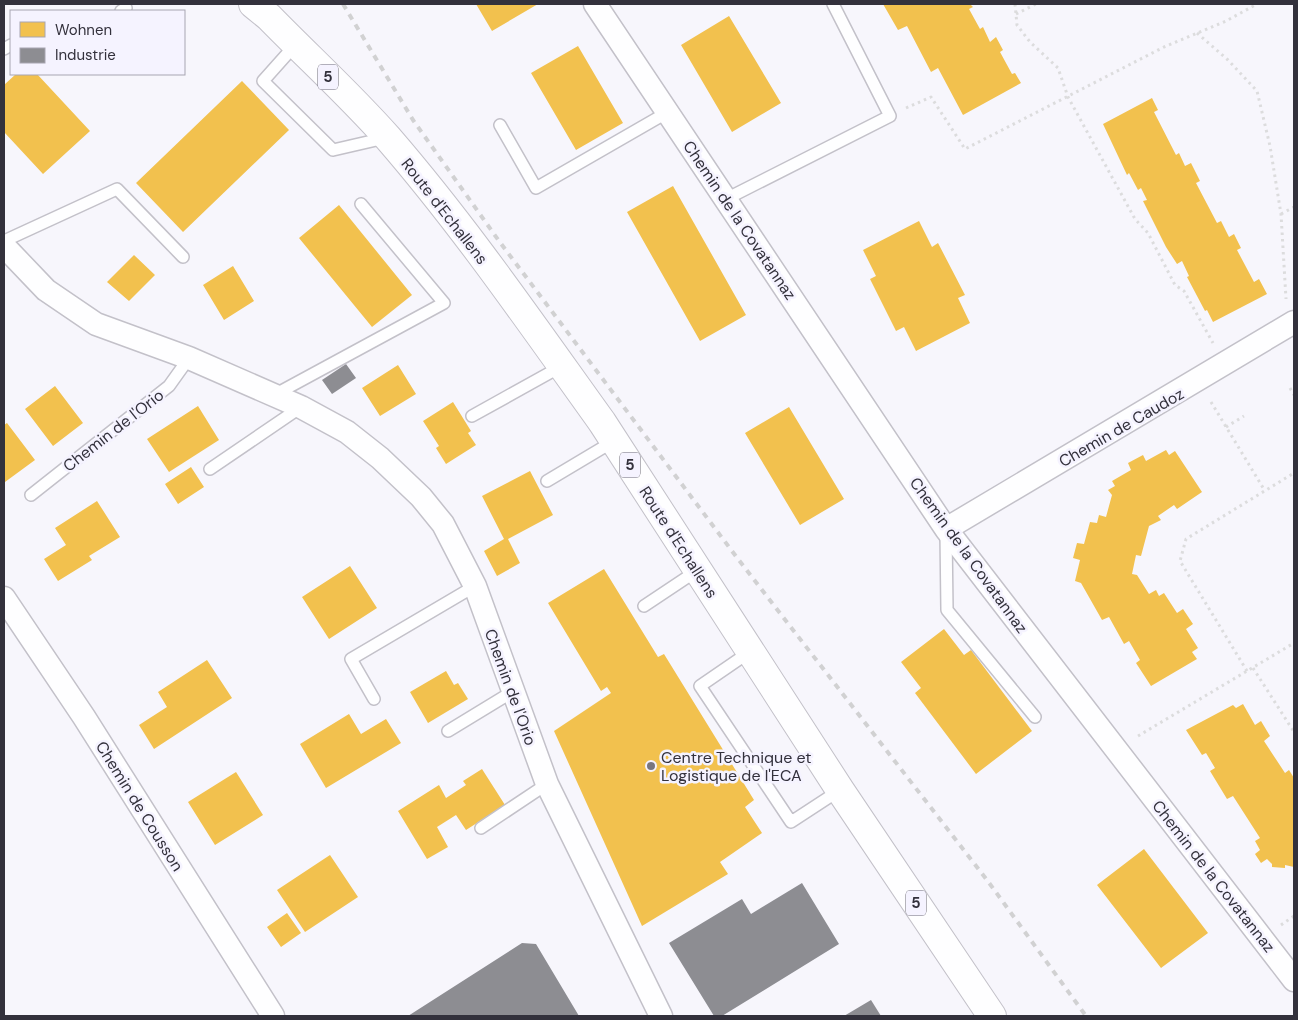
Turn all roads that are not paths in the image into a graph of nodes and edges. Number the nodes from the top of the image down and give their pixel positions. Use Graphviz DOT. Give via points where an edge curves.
graph roads {
  1 [pos="253,4"];
  2 [pos="595,4"];
  3 [pos="833,4"];
  4 [pos="296,44"];
  5 [pos="668,112"];
  6 [pos="500,126"];
  7 [pos="387,138"];
  8 [pos="726,199"];
  9 [pos="361,204"];
  10 [pos="4,241"];
  11 [pos="4,246"];
  12 [pos="183,257"];
  13 [pos="1292,314"];
  14 [pos="189,358"];
  15 [pos="562,366"];
  16 [pos="276,394"];
  17 [pos="301,407"];
  18 [pos="472,416"];
  19 [pos="614,441"];
  20 [pos="210,469"];
  21 [pos="547,481"];
  22 [pos="30,494"];
  23 [pos="946,529"];
  24 [pos="698,570"];
  25 [pos="475,586"];
  26 [pos="4,598"];
  27 [pos="644,606"];
  28 [pos="751,651"];
  29 [pos="512,692"];
  30 [pos="374,699"];
  31 [pos="1035,717"];
  32 [pos="448,731"];
  33 [pos="547,784"];
  34 [pos="840,790"];
  35 [pos="481,828"];
  36 [pos="1294,980"];
  37 [pos="274,1016"];
  38 [pos="661,1016"];
  39 [pos="992,1016"];
  1 -- 4 [label="main road, Route d'Echallens / 5"];
  2 -- 5 [label="street, Chemin de la Covatannaz"];
  3 -- 8 [label="lane" via="890,116"];
  4 -- 7 [label="main road, Route d'Echallens / 5"];
  4 -- 7 [label="lane" via="263,81 333,150"];
  5 -- 6 [label="lane" via="536,188"];
  5 -- 8 [label="street, Chemin de la Covatannaz"];
  7 -- 15 [label="main road, Route d'Echallens / 5" via="484,260"];
  8 -- 23 [label="street, Chemin de la Covatannaz"];
  9 -- 16 [label="lane" via="444,304"];
  10 -- 12 [label="lane" via="117,189"];
  11 -- 14 [label="street, Chemin de l'Orio" via="46,290 96,324"];
  13 -- 23 [label="street, Chemin de Caudoz" via="1226,365"];
  14 -- 16 [label="street, Chemin de l'Orio"];
  14 -- 22 [label="lane, Chemin de l'Orio" via="169,386"];
  15 -- 18 [label="lane"];
  15 -- 19 [label="main road, Route d'Echallens / 5"];
  16 -- 17 [label="street, Chemin de l'Orio"];
  17 -- 20 [label="lane"];
  17 -- 25 [label="street, Chemin de l'Orio" via="347,432 421,496 443,524"];
  19 -- 21 [label="lane"];
  19 -- 24 [label="main road, Route d'Echallens / 5"];
  23 -- 31 [label="lane" via="947,610"];
  23 -- 36 [label="street, Chemin de la Covatannaz"];
  24 -- 27 [label="lane"];
  24 -- 28 [label="main road, Route d'Echallens / 5"];
  25 -- 29 [label="street, Chemin de l'Orio"];
  25 -- 30 [label="lane" via="351,659"];
  26 -- 37 [label="street, Chemin de Cousson" via="84,717"];
  28 -- 34 [label="main road, Route d'Echallens / 5"];
  28 -- 34 [label="lane" via="700,686 791,822"];
  29 -- 32 [label="lane"];
  29 -- 33 [label="street, Chemin de l'Orio"];
  33 -- 35 [label="lane"];
  33 -- 38 [label="street, Chemin de l'Orio"];
  34 -- 39 [label="main road, Route d'Echallens / 5"];
}
